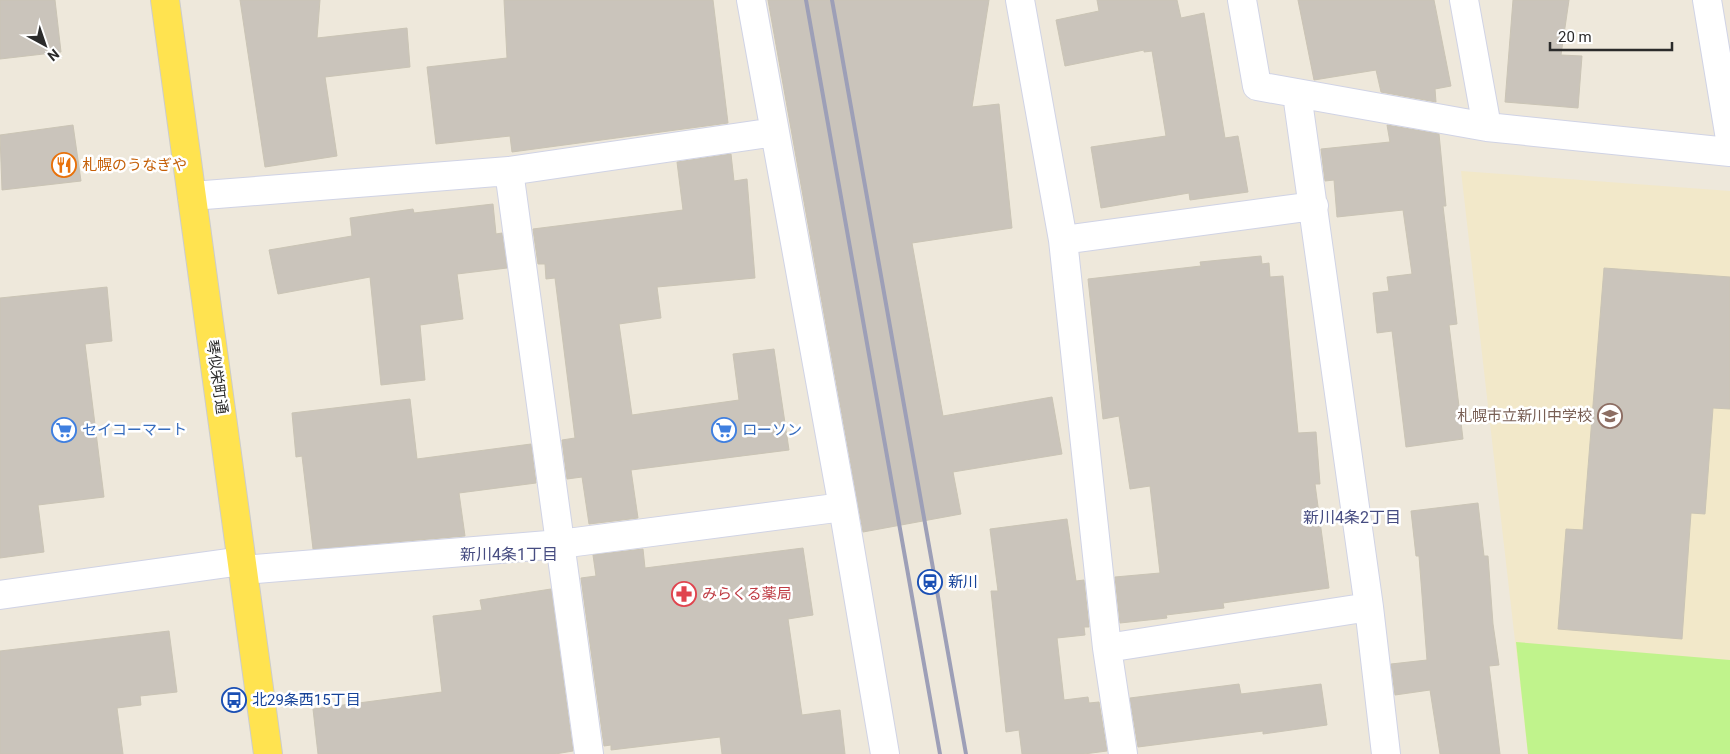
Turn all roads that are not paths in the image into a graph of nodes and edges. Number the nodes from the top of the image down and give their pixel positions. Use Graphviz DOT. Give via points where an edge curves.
graph roads {
  1 [pos="165,0"];
  2 [pos="751,0"];
  3 [pos="1020,0"];
  4 [pos="1242,0"];
  5 [pos="1464,0"];
  6 [pos="1707,0"];
  7 [pos="1297,94"];
  8 [pos="1486,127"];
  9 [pos="775,132"];
  10 [pos="1730,139"];
  11 [pos="1730,152"];
  12 [pos="509,171"];
  13 [pos="192,196"];
  14 [pos="1314,206"];
  15 [pos="1063,240"];
  16 [pos="843,507"];
  17 [pos="560,544"];
  18 [pos="243,566"];
  19 [pos="0,595"];
  20 [pos="1369,607"];
  21 [pos="1107,648"];
  22 [pos="268,754"];
  23 [pos="589,754"];
  24 [pos="885,754"];
  25 [pos="1123,754"];
  26 [pos="1386,754"];
  1 -- 13 [label="main road, 琴似栄町通"];
  2 -- 9 [label="street"];
  3 -- 15 [label="street"];
  4 -- 7 [label="street" via="1257,86"];
  5 -- 8 [label="street"];
  6 -- 10 [label="street"];
  7 -- 8 [label="street"];
  7 -- 14 [label="street"];
  8 -- 11 [label="street"];
  9 -- 12 [label="street"];
  9 -- 16 [label="street"];
  12 -- 13 [label="street"];
  12 -- 17 [label="street"];
  13 -- 18 [label="main road, 琴似栄町通"];
  14 -- 15 [label="street"];
  14 -- 20 [label="street"];
  15 -- 21 [label="street"];
  16 -- 17 [label="street"];
  16 -- 24 [label="street"];
  17 -- 18 [label="street"];
  17 -- 23 [label="street"];
  18 -- 19 [label="street"];
  18 -- 22 [label="main road, 琴似栄町通"];
  20 -- 21 [label="street"];
  20 -- 26 [label="street"];
  21 -- 25 [label="street"];
}
